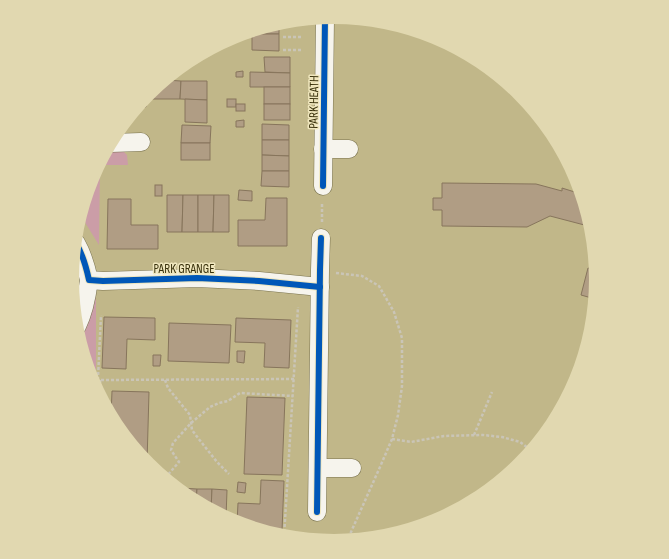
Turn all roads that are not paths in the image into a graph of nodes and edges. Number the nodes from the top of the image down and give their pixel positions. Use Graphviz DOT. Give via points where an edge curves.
graph roads {
  1 [pos="326,25"];
  2 [pos="141,142"];
  3 [pos="119,143"];
  4 [pos="324,149"];
  5 [pos="349,149"];
  6 [pos="323,186"];
  7 [pos="321,238"];
  8 [pos="81,251"];
  9 [pos="320,279"];
  10 [pos="96,280"];
  11 [pos="81,315"];
  12 [pos="318,468"];
  13 [pos="352,468"];
  14 [pos="318,512"];
  1 -- 4 [label="street, PARK HEATH"];
  2 -- 3 [label="street"];
  4 -- 5 [label="street"];
  4 -- 6 [label="street, PARK HEATH"];
  7 -- 9 [label="street"];
  8 -- 10 [label="street" via="86,266"];
  9 -- 10 [label="street, PARK GRANGE"];
  9 -- 12 [label="street"];
  10 -- 11 [label="street" via="87,296"];
  12 -- 13 [label="street"];
  12 -- 14 [label="street"];
}
